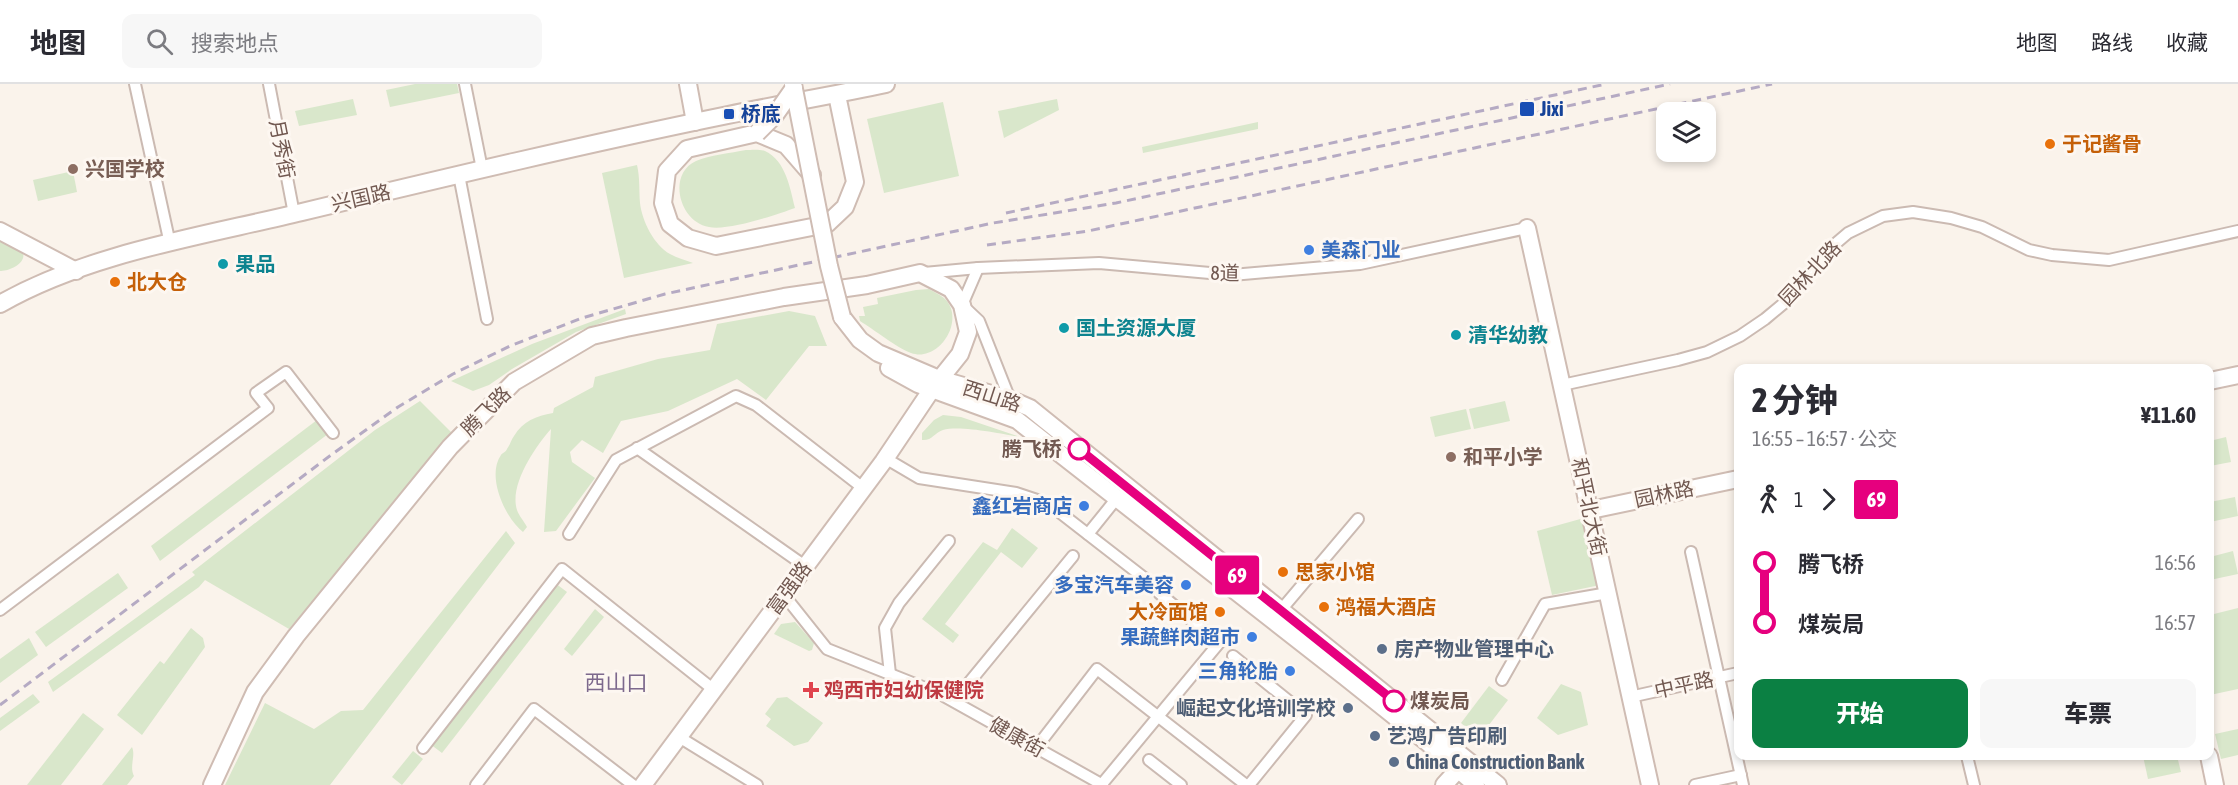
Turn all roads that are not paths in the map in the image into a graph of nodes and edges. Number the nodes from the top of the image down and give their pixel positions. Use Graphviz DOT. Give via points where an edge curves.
graph roads {
  1 [pos="135,84"];
  2 [pos="269,84"];
  3 [pos="465,84"];
  4 [pos="688,84"];
  5 [pos="886,84"];
  6 [pos="862,87"];
  7 [pos="789,89"];
  8 [pos="837,95"];
  9 [pos="695,122"];
  10 [pos="758,133"];
  11 [pos="800,161"];
  12 [pos="482,169"];
  13 [pos="459,175"];
  14 [pos="812,175"];
  15 [pos="294,214"];
  16 [pos="1527,228"];
  17 [pos="0,231"];
  18 [pos="2238,231"];
  19 [pos="170,244"];
  20 [pos="978,268"];
  21 [pos="76,270"];
  22 [pos="920,273"];
  23 [pos="0,304"];
  24 [pos="962,305"];
  25 [pos="487,318"];
  26 [pos="838,318"];
  27 [pos="2238,375"];
  28 [pos="2214,380"];
  29 [pos="935,384"];
  30 [pos="1562,385"];
  31 [pos="1010,399"];
  32 [pos="1017,420"];
  33 [pos="333,433"];
  34 [pos="638,448"];
  35 [pos="885,458"];
  36 [pos="1734,480"];
  37 [pos="863,488"];
  38 [pos="1117,498"];
  39 [pos="1591,510"];
  40 [pos="1358,519"];
  41 [pos="569,534"];
  42 [pos="1088,534"];
  43 [pos="949,541"];
  44 [pos="1691,552"];
  45 [pos="1073,556"];
  46 [pos="805,566"];
  47 [pos="1608,593"];
  48 [pos="784,595"];
  49 [pos="0,610"];
  50 [pos="1281,610"];
  51 [pos="1233,656"];
  52 [pos="890,674"];
  53 [pos="1734,674"];
  54 [pos="1719,677"];
  55 [pos="1502,680"];
  56 [pos="714,690"];
  57 [pos="1630,697"];
  58 [pos="954,701"];
  59 [pos="1158,716"];
  60 [pos="679,737"];
  61 [pos="1734,744"];
  62 [pos="423,748"];
  63 [pos="1036,748"];
  64 [pos="1149,760"];
  65 [pos="1738,760"];
  66 [pos="1968,760"];
  67 [pos="2211,760"];
  68 [pos="1460,763"];
  69 [pos="1742,780"];
  70 [pos="212,785"];
  71 [pos="476,785"];
  72 [pos="633,785"];
  73 [pos="643,785"];
  74 [pos="758,785"];
  75 [pos="1102,785"];
  76 [pos="1181,785"];
  77 [pos="1248,785"];
  78 [pos="1431,785"];
  79 [pos="1444,785"];
  80 [pos="1476,785"];
  81 [pos="1498,785"];
  82 [pos="1650,785"];
  83 [pos="1695,785"];
  84 [pos="1974,785"];
  85 [pos="2216,785"];
  1 -- 19 [label="street"];
  2 -- 15 [label="street, 月秀街"];
  3 -- 12 [label="street"];
  4 -- 9 [label="main road"];
  5 -- 6 [label="main road"];
  6 -- 8 [label="main road"];
  7 -- 10 [label="main road, bridge"];
  7 -- 11 [label="main road"];
  7 -- 14 [label="main road, bridge"];
  8 -- 9 [label="main road, 兴国路"];
  8 -- 10 [label="main road" via="855,182 845,207 827,224 716,246 687,238 670,224 663,203 667,171 687,149"];
  9 -- 12 [label="main road, 兴国路"];
  10 -- 11 [label="main road" via="786,146"];
  11 -- 14 [label="main road, bridge"];
  11 -- 26 [label="main road"];
  12 -- 13 [label="main road, 兴国路"];
  13 -- 15 [label="main road, 兴国路"];
  13 -- 25 [label="street"];
  14 -- 26 [label="main road, bridge"];
  15 -- 19 [label="main road, 兴国路"];
  16 -- 20 [label="street, 8道" via="1360,264 1232,275 1099,263"];
  16 -- 30 [label="main road, 和平北大街"];
  17 -- 21 [label="main road"];
  18 -- 30 [label="street, 园林北路" via="2109,260 2029,250 1982,227 1951,218 1913,212 1883,216 1848,233 1828,250 1789,299 1740,336 1707,352 1678,360"];
  19 -- 21 [label="main road, 兴国路" via="107,258"];
  20 -- 22 [label="street, 8道"];
  20 -- 24 [label="street"];
  21 -- 23 [label="main road, 兴国路"];
  22 -- 24 [label="main road" via="951,289"];
  22 -- 70 [label="main road, 腾飞路" via="592,336 514,382 450,447 296,636 255,692"];
  24 -- 29 [label="main road, 富强路" via="968,332 960,354"];
  24 -- 31 [label="street" via="979,321"];
  26 -- 29 [label="main road, 西山路" via="849,341 865,356"];
  27 -- 28 [label="main road"];
  29 -- 31 [label="main road, 西山路"];
  29 -- 32 [label="main road, 西山路"];
  29 -- 35 [label="main road, 富强路"];
  30 -- 39 [label="main road, 和平北大街"];
  31 -- 32 [label="street"];
  31 -- 50 [label="main road, 西山路" via="1030,408"];
  32 -- 38 [label="main road, 西山路"];
  33 -- 49 [label="street" via="286,372 256,393 268,408"];
  34 -- 37 [label="street" via="736,396 756,405"];
  34 -- 41 [label="street" via="616,460"];
  34 -- 46 [label="street"];
  35 -- 37 [label="main road, 富强路"];
  35 -- 42 [label="street" via="919,478 1016,493 1042,501"];
  36 -- 39 [label="main road, 园林路"];
  37 -- 46 [label="main road, 富强路"];
  38 -- 42 [label="street"];
  38 -- 68 [label="main road, 西山路"];
  39 -- 47 [label="main road, 和平北大街"];
  40 -- 50 [label="street"];
  42 -- 59 [label="street" via="1219,643"];
  43 -- 52 [label="street" via="899,603 885,628"];
  44 -- 54 [label="street"];
  45 -- 58 [label="street"];
  46 -- 48 [label="main road, 富强路"];
  47 -- 55 [label="street" via="1545,604"];
  47 -- 57 [label="main road, 和平北大街"];
  48 -- 52 [label="street, 健康街" via="827,649"];
  48 -- 56 [label="main road, 富强路"];
  50 -- 68 [label="main road, 西山路"];
  51 -- 77 [label="street" via="1306,715"];
  52 -- 58 [label="street, 健康街"];
  53 -- 54 [label="street, 中平路"];
  54 -- 57 [label="street, 中平路"];
  54 -- 61 [label="street"];
  56 -- 60 [label="main road, 富强路"];
  56 -- 62 [label="street" via="561,570"];
  57 -- 82 [label="main road, 和平北大街"];
  58 -- 63 [label="street, 健康街"];
  59 -- 63 [label="street" via="1097,669"];
  59 -- 75 [label="street"];
  59 -- 77 [label="street"];
  60 -- 73 [label="main road, 富强路"];
  60 -- 74 [label="street"];
  63 -- 75 [label="street, 健康街"];
  64 -- 76 [label="street"];
  65 -- 69 [label="street"];
  66 -- 84 [label="street"];
  67 -- 85 [label="main road"];
  68 -- 78 [label="main road"];
  68 -- 79 [label="main road"];
  68 -- 80 [label="main road, 西山路"];
  68 -- 81 [label="main road, 西山路"];
  69 -- 83 [label="street"];
  71 -- 72 [label="street" via="534,709"];
}
